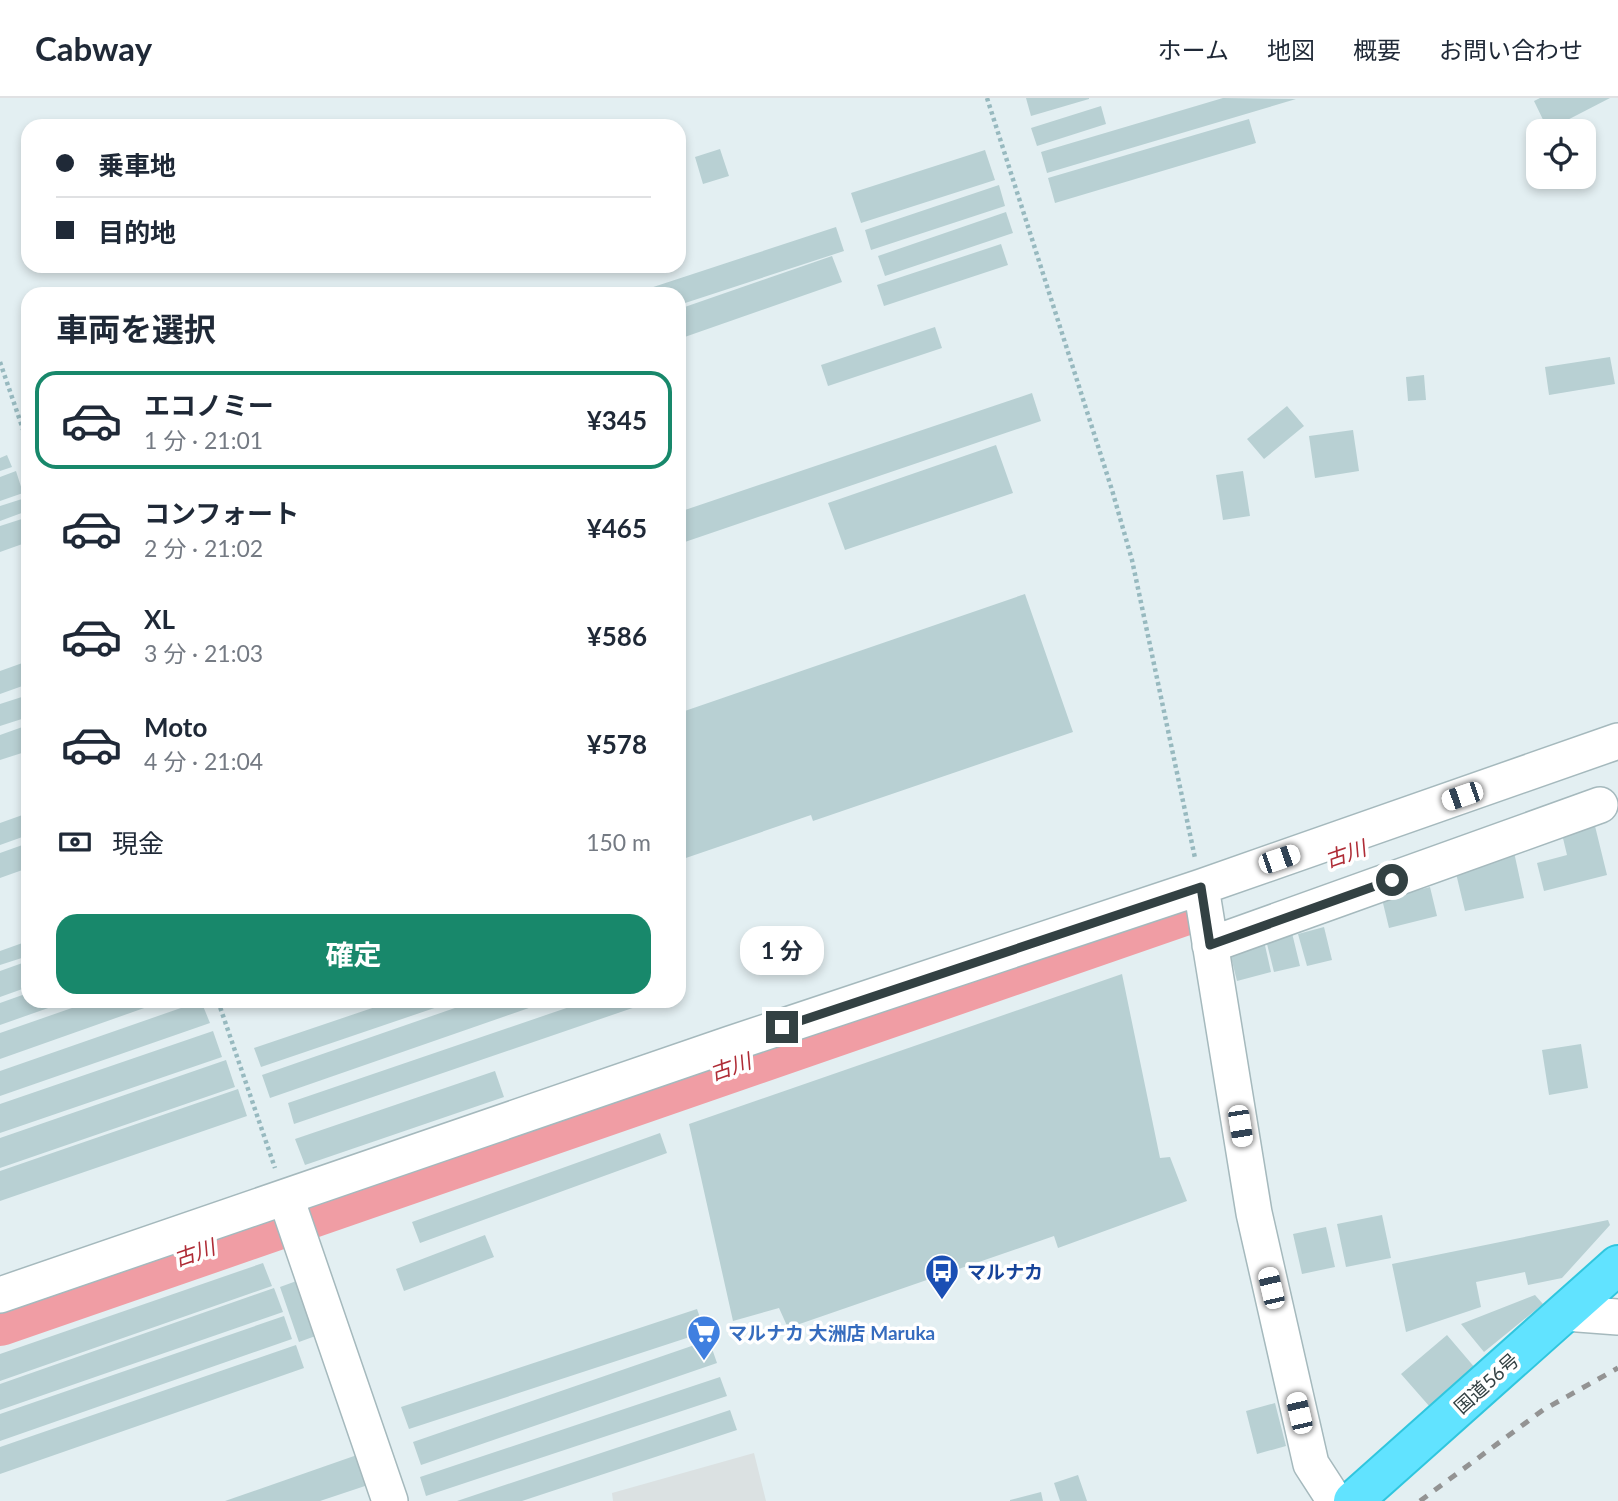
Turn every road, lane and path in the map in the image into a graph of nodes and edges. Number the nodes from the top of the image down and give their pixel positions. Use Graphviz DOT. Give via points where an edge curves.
graph roads {
  1 [pos="987,98"];
  2 [pos="0,362"];
  3 [pos="21,424"];
  4 [pos="1618,741"];
  5 [pos="1600,805"];
  6 [pos="1205,914"];
  7 [pos="220,1008"];
  8 [pos="286,1198"];
  9 [pos="1618,1265"];
  10 [pos="0,1296"];
  11 [pos="1565,1313"];
  12 [pos="1618,1317"];
  13 [pos="390,1501"];
  14 [pos="1335,1501"];
  15 [pos="1353,1501"];
  1 -- 6 [label="path" via="1132,560"];
  2 -- 3 [label="path"];
  4 -- 6 [label="street"];
  5 -- 6 [label="street"];
  6 -- 8 [label="street" via="730,1044"];
  6 -- 14 [label="street" via="1254,1213 1311,1464"];
  7 -- 8 [label="path"];
  8 -- 10 [label="street"];
  8 -- 13 [label="street"];
  9 -- 11 [label="highway, 国道56号"];
  11 -- 12 [label="street"];
  11 -- 15 [label="highway, 国道56号"];
}
